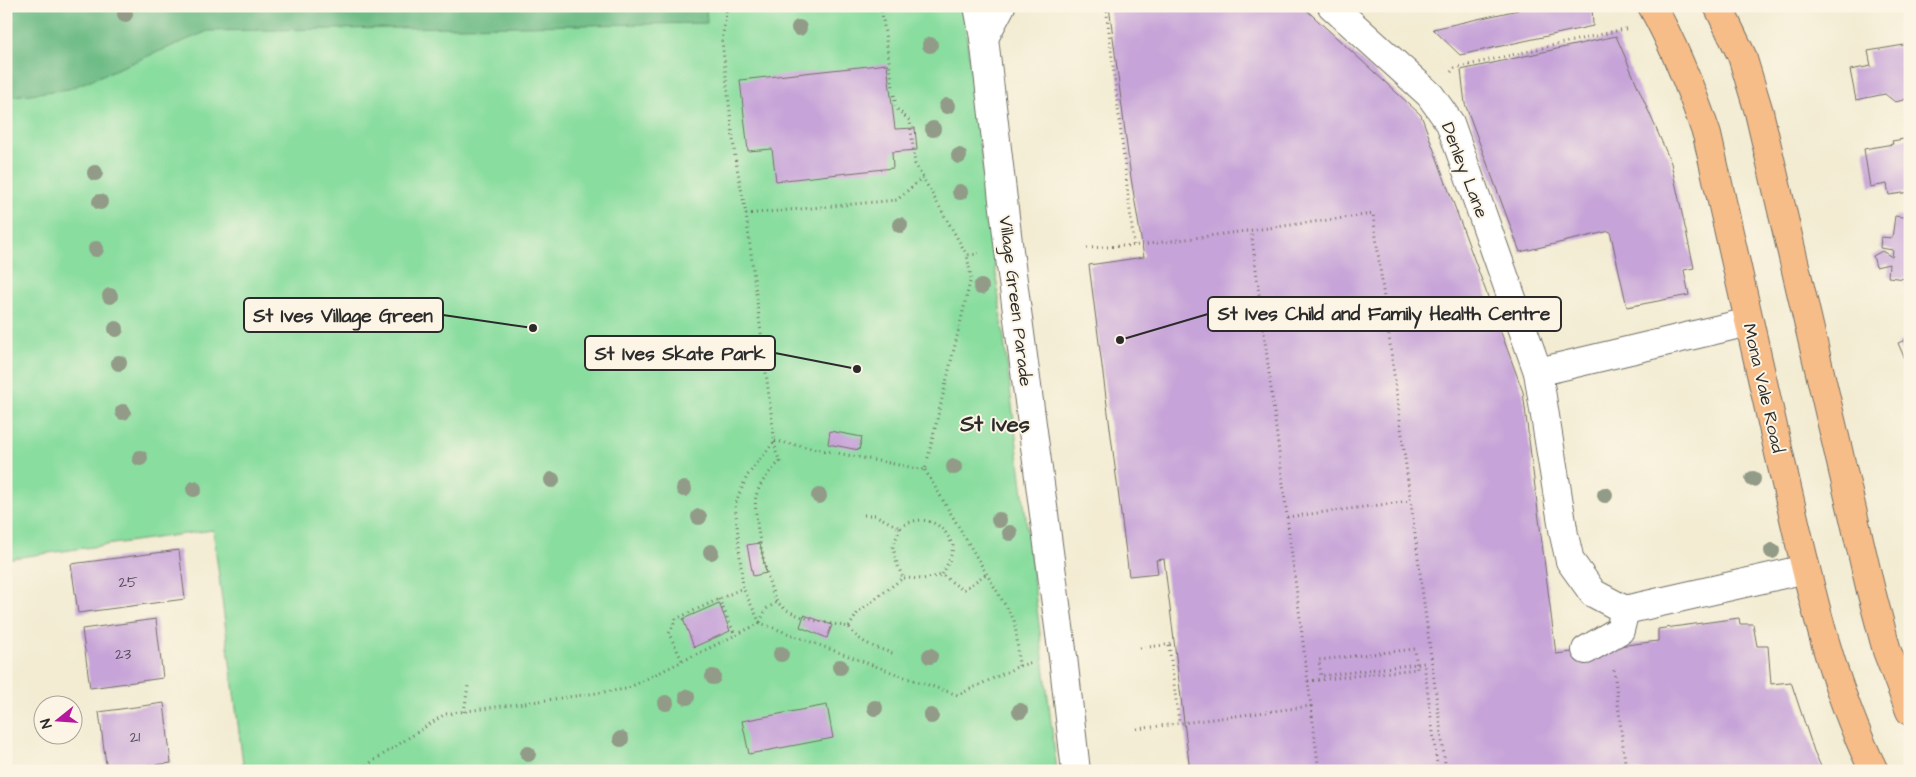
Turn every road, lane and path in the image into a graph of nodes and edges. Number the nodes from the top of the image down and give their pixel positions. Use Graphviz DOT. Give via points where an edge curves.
graph roads {
  1 [pos="727,6"];
  2 [pos="881,6"];
  3 [pos="978,6"];
  4 [pos="1001,6"];
  5 [pos="1106,6"];
  6 [pos="1332,6"];
  7 [pos="1652,6"];
  8 [pos="1718,6"];
  9 [pos="1629,28"];
  10 [pos="984,38"];
  11 [pos="1450,74"];
  12 [pos="923,178"];
  13 [pos="746,214"];
  14 [pos="1250,230"];
  15 [pos="1134,245"];
  16 [pos="1087,248"];
  17 [pos="982,254"];
  18 [pos="967,255"];
  19 [pos="1749,322"];
  20 [pos="1538,372"];
  21 [pos="775,441"];
  22 [pos="924,470"];
  23 [pos="1410,502"];
  24 [pos="864,515"];
  25 [pos="1287,517"];
  26 [pos="900,528"];
  27 [pos="1806,570"];
  28 [pos="986,574"];
  29 [pos="942,575"];
  30 [pos="903,578"];
  31 [pos="743,588"];
  32 [pos="720,599"];
  33 [pos="777,602"];
  34 [pos="1625,610"];
  35 [pos="760,623"];
  36 [pos="849,628"];
  37 [pos="735,635"];
  38 [pos="1140,648"];
  39 [pos="1586,650"];
  40 [pos="895,654"];
  41 [pos="682,660"];
  42 [pos="1041,660"];
  43 [pos="1019,666"];
  44 [pos="1614,666"];
  45 [pos="1308,681"];
  46 [pos="468,686"];
  47 [pos="1311,706"];
  48 [pos="1910,711"];
  49 [pos="464,712"];
  50 [pos="1179,723"];
  51 [pos="1137,729"];
  52 [pos="358,771"];
  53 [pos="1076,771"];
  54 [pos="1319,771"];
  55 [pos="1438,771"];
  56 [pos="1446,771"];
  57 [pos="1626,771"];
  58 [pos="1874,771"];
  1 -- 13 [label="path" via="722,41 735,157"];
  2 -- 12 [label="path" via="896,108 910,121 916,164"];
  3 -- 10 [label="street, Village Green Parade"];
  4 -- 10 [label="street"];
  5 -- 15 [label="path"];
  6 -- 20 [label="street, Denley Lane" via="1430,95 1450,123 1459,182"];
  7 -- 19 [label="highway, Mona Vale Road" via="1687,78 1707,135"];
  8 -- 48 [label="highway" via="1742,56 1759,112 1871,592 1887,651"];
  9 -- 11 [label="path" via="1455,68"];
  10 -- 53 [label="street, Village Green Parade"];
  12 -- 13 [label="path" via="896,200"];
  12 -- 18 [label="path"];
  13 -- 21 [label="path"];
  14 -- 15 [label="path"];
  14 -- 23 [label="path" via="1373,214"];
  14 -- 25 [label="path"];
  15 -- 16 [label="path"];
  17 -- 18 [label="path"];
  18 -- 22 [label="path" via="971,278"];
  19 -- 20 [label="street"];
  19 -- 27 [label="highway, Mona Vale Road"];
  20 -- 34 [label="street, Denley Lane" via="1537,426 1570,561 1593,593"];
  21 -- 22 [label="path"];
  21 -- 31 [label="path" via="747,476 735,504"];
  21 -- 33 [label="path" via="780,462 770,470 756,494 755,503 757,530"];
  22 -- 28 [label="path"];
  23 -- 25 [label="path"];
  23 -- 56 [label="path"];
  24 -- 26 [label="path" via="875,515"];
  25 -- 45 [label="path"];
  26 -- 29 [label="path" via="907,522 924,520 935,522 946,531 953,545"];
  26 -- 30 [label="path" via="893,547"];
  27 -- 34 [label="street"];
  27 -- 58 [label="highway, Mona Vale Road" via="1838,686"];
  28 -- 29 [label="path" via="964,590"];
  28 -- 43 [label="path" via="1014,620"];
  29 -- 30 [label="path" via="923,579"];
  30 -- 36 [label="path" via="858,612"];
  31 -- 32 [label="path"];
  31 -- 35 [label="path"];
  32 -- 37 [label="path"];
  32 -- 41 [label="path" via="676,619 669,634"];
  33 -- 35 [label="path" via="766,609"];
  33 -- 36 [label="path" via="796,614"];
  34 -- 39 [label="street" via="1620,630"];
  35 -- 37 [label="path"];
  35 -- 43 [label="path" via="958,694"];
  36 -- 40 [label="path" via="869,645"];
  37 -- 41 [label="path"];
  38 -- 50 [label="path" via="1171,645"];
  41 -- 49 [label="path" via="626,689"];
  42 -- 43 [label="path"];
  44 -- 57 [label="path"];
  45 -- 47 [label="path"];
  45 -- 55 [label="path" via="1417,668 1416,659 1415,649 1319,660 1321,676 1414,664 1424,663"];
  46 -- 49 [label="path"];
  47 -- 50 [label="path"];
  47 -- 54 [label="path"];
  49 -- 52 [label="path" via="445,714"];
  50 -- 51 [label="path"];
}
